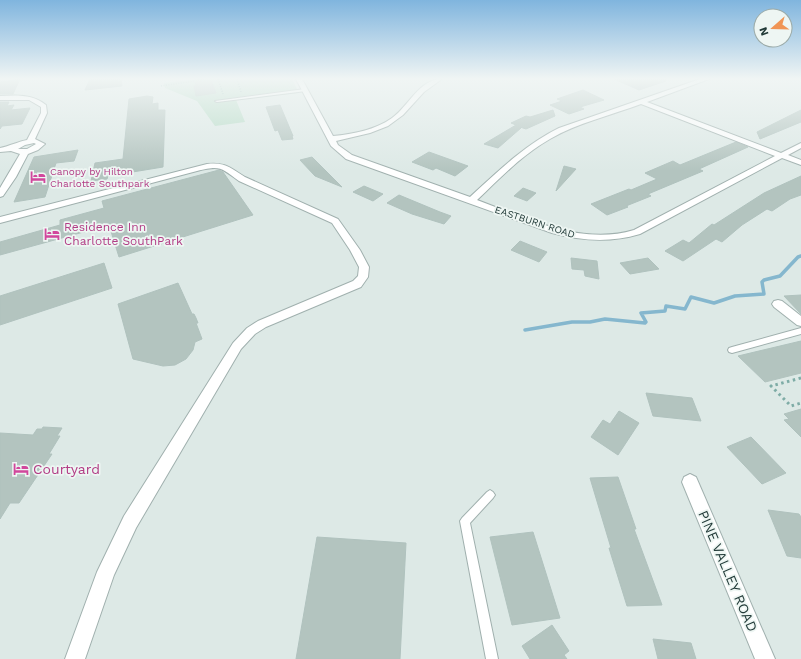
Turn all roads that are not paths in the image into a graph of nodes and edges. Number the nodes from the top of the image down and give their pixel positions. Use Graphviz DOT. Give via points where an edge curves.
graph roads {
  1 [pos="44,110"];
  2 [pos="315,110"];
  3 [pos="405,110"];
  4 [pos="620,110"];
  5 [pos="662,110"];
  6 [pos="331,139"];
  7 [pos="30,141"];
  8 [pos="801,145"];
  9 [pos="14,148"];
  10 [pos="0,150"];
  11 [pos="25,152"];
  12 [pos="782,155"];
  13 [pos="801,163"];
  14 [pos="0,194"];
  15 [pos="471,201"];
  16 [pos="0,220"];
  17 [pos="778,304"];
  18 [pos="801,322"];
  19 [pos="801,331"];
  20 [pos="732,350"];
  21 [pos="690,482"];
  22 [pos="490,495"];
  23 [pos="75,659"];
  24 [pos="492,659"];
  25 [pos="765,659"];
  1 -- 7 [label="street"];
  2 -- 6 [label="street, EASTBURN ROAD"];
  3 -- 6 [label="street" via="389,123 367,132"];
  4 -- 15 [label="street" via="542,139 522,153"];
  5 -- 12 [label="street"];
  6 -- 15 [label="street, EASTBURN ROAD" via="341,151 358,161"];
  7 -- 9 [label="street"];
  7 -- 11 [label="street" via="40,144"];
  8 -- 12 [label="street, EASTBURN ROAD"];
  9 -- 10 [label="street"];
  9 -- 11 [label="street" via="17,152"];
  11 -- 14 [label="street"];
  12 -- 13 [label="street"];
  12 -- 15 [label="street, EASTBURN ROAD" via="637,232 620,236 600,238 573,235"];
  16 -- 23 [label="street" via="213,166 225,168 242,179 333,219 364,267 363,277 359,283 256,327 237,346 130,522 106,572"];
  17 -- 18 [label="street"];
  19 -- 20 [label="lane"];
  21 -- 25 [label="street, PINE VALLEY ROAD"];
  22 -- 24 [label="lane" via="465,521"];
}
